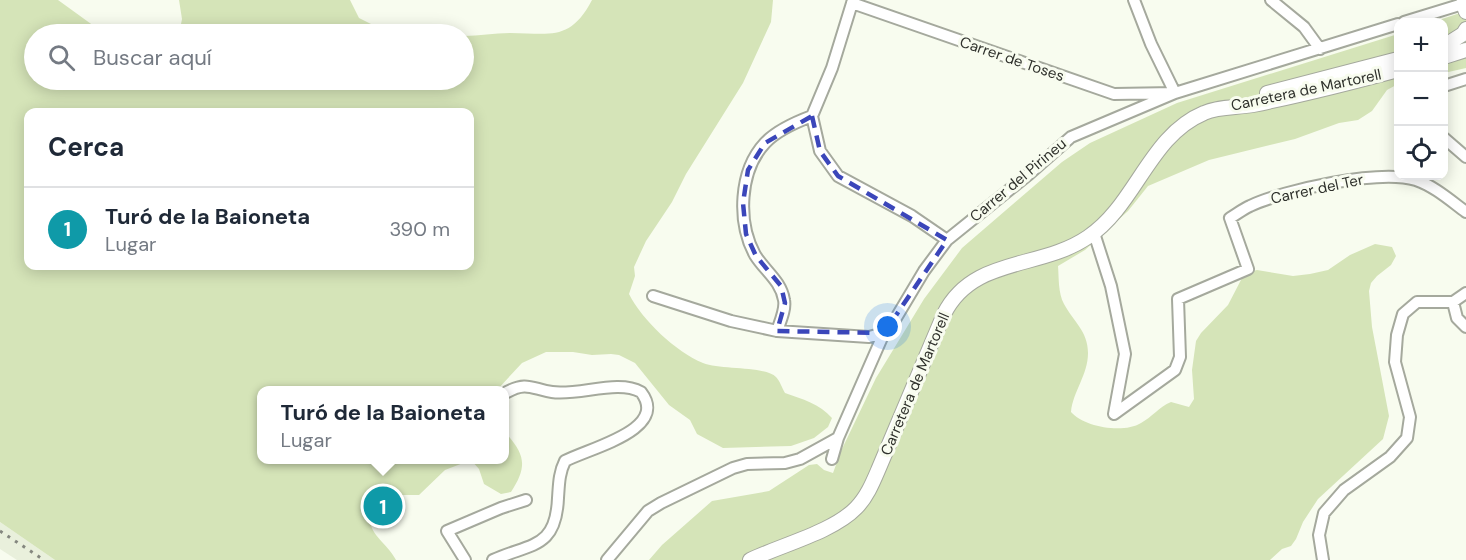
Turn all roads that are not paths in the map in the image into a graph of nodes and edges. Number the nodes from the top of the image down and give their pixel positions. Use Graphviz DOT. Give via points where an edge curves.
graph roads {
  1 [pos="1134,0"];
  2 [pos="1271,0"];
  3 [pos="852,2"];
  4 [pos="1459,5"];
  5 [pos="1417,18"];
  6 [pos="1394,25"];
  7 [pos="1466,29"];
  8 [pos="1466,43"];
  9 [pos="1448,47"];
  10 [pos="1448,49"];
  11 [pos="1320,50"];
  12 [pos="1448,50"];
  13 [pos="1466,50"];
  14 [pos="1448,51"];
  15 [pos="1466,55"];
  16 [pos="1394,60"];
  17 [pos="1394,71"];
  18 [pos="1466,79"];
  19 [pos="1448,84"];
  20 [pos="1175,93"];
  21 [pos="1217,108"];
  22 [pos="812,116"];
  23 [pos="1448,142"];
  24 [pos="1466,157"];
  25 [pos="1466,212"];
  26 [pos="1094,233"];
  27 [pos="947,240"];
  28 [pos="1466,293"];
  29 [pos="652,296"];
  30 [pos="1453,302"];
  31 [pos="1466,327"];
  32 [pos="777,331"];
  33 [pos="884,333"];
  34 [pos="509,391"];
  35 [pos="838,438"];
  36 [pos="832,459"];
  37 [pos="526,500"];
  38 [pos="465,560"];
  39 [pos="493,560"];
  40 [pos="607,560"];
  41 [pos="750,560"];
  42 [pos="1323,560"];
  1 -- 20 [label="street"];
  2 -- 11 [label="street" via="1304,27"];
  3 -- 20 [label="street, Carrer de Toses" via="1114,94"];
  3 -- 22 [label="street"];
  4 -- 5 [label="street"];
  6 -- 11 [label="street, Carrer del Pirineu"];
  7 -- 9 [label="main road"];
  8 -- 10 [label="main road"];
  11 -- 20 [label="street, Carrer del Pirineu"];
  12 -- 13 [label="main road"];
  14 -- 15 [label="main road"];
  16 -- 21 [label="main road"];
  17 -- 21 [label="main road, Carretera de Martorell" via="1251,105"];
  18 -- 19 [label="street"];
  20 -- 27 [label="street, Carrer del Pirineu" via="1071,137"];
  21 -- 26 [label="main road, Carretera de Martorell" via="1183,124 1171,135 1121,205"];
  22 -- 27 [label="street" via="820,151 838,176"];
  22 -- 32 [label="street" via="792,124 765,143 748,170 743,203 746,234 756,256 781,286 785,303"];
  23 -- 24 [label="street"];
  25 -- 26 [label="street, Carrer del Ter" via="1416,180 1394,177 1359,178 1250,206 1230,218 1248,269 1178,299 1180,357 1175,370 1114,414 1125,354 1111,286"];
  26 -- 41 [label="main road, Carretera de Martorell" via="1058,253 986,273 964,286 944,314 879,468 857,507 833,524"];
  27 -- 33 [label="street, Carrer del Pirineu"];
  28 -- 30 [label="street"];
  29 -- 32 [label="street"];
  30 -- 31 [label="street" via="1457,318"];
  30 -- 42 [label="street" via="1417,302 1403,314 1395,362 1410,417 1407,438 1390,457 1344,490 1324,513 1319,535"];
  32 -- 33 [label="street" via="869,337"];
  33 -- 35 [label="street, Carrer del Pirineu"];
  34 -- 39 [label="street" via="524,386 568,394 628,387 641,392 648,410 637,428 565,461 560,470 556,516 546,537 533,546"];
  35 -- 36 [label="street, Carrer del Pirineu"];
  35 -- 40 [label="street" via="800,459 733,468 661,503 648,511"];
  37 -- 38 [label="street" via="447,531"];
}
